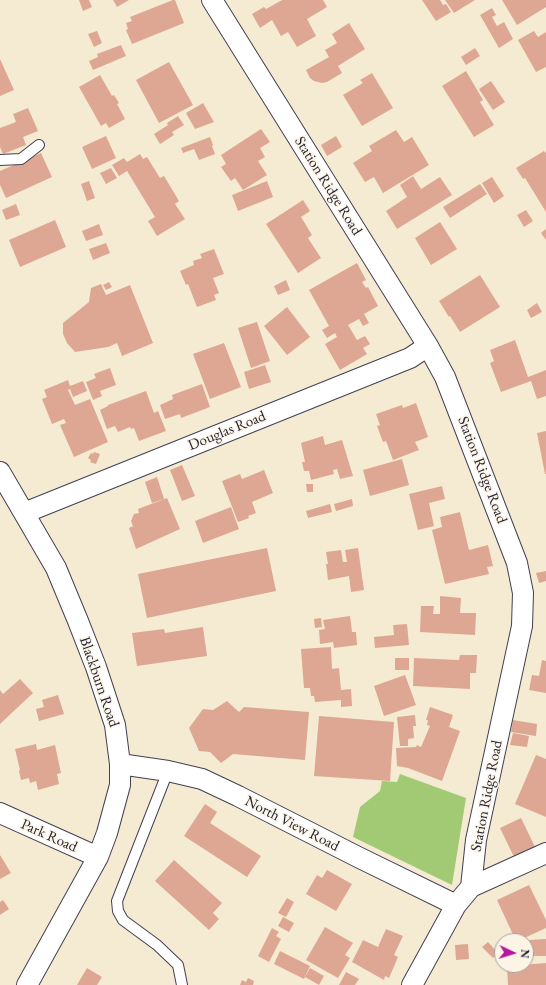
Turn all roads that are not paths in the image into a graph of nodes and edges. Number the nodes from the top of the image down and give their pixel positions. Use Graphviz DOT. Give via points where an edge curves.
graph roads {
  1 [pos="212,0"];
  2 [pos="39,145"];
  3 [pos="0,160"];
  4 [pos="428,346"];
  5 [pos="0,472"];
  6 [pos="24,513"];
  7 [pos="120,764"];
  8 [pos="168,771"];
  9 [pos="0,814"];
  10 [pos="546,853"];
  11 [pos="98,857"];
  12 [pos="471,887"];
  13 [pos="456,905"];
  14 [pos="27,985"];
  15 [pos="182,985"];
  16 [pos="412,985"];
  1 -- 4 [label="street, Station Ridge Road"];
  2 -- 3 [label="lane" via="21,159"];
  4 -- 6 [label="street, Douglas Road" via="410,358"];
  4 -- 12 [label="street, Station Ridge Road" via="445,377 476,453 517,563 523,593 522,626 476,840"];
  5 -- 6 [label="street, Blackburn Road"];
  6 -- 7 [label="street, Blackburn Road" via="56,568 96,667 115,725"];
  7 -- 8 [label="street, North View Road"];
  7 -- 11 [label="street, Blackburn Road" via="120,784"];
  8 -- 13 [label="street, North View Road" via="202,779"];
  8 -- 15 [label="lane" via="117,901 118,911 123,920 157,945 178,965"];
  9 -- 11 [label="street, Park Road"];
  10 -- 12 [label="street"];
  11 -- 14 [label="street, Blackburn Road"];
  12 -- 13 [label="street"];
  13 -- 16 [label="street"];
}
